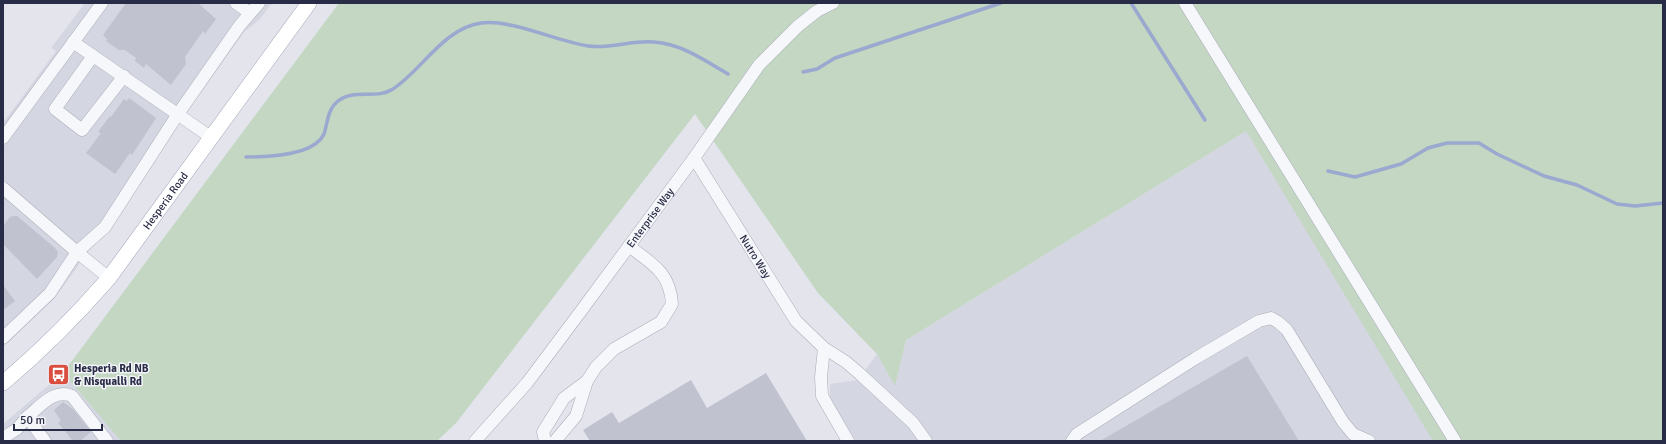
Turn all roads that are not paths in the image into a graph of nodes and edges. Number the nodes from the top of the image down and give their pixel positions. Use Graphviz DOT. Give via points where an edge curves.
graph roads {
  1 [pos="102,3"];
  2 [pos="236,3"];
  3 [pos="259,3"];
  4 [pos="309,3"];
  5 [pos="833,3"];
  6 [pos="1185,3"];
  7 [pos="250,13"];
  8 [pos="73,42"];
  9 [pos="93,56"];
  10 [pos="124,76"];
  11 [pos="178,114"];
  12 [pos="3,138"];
  13 [pos="212,138"];
  14 [pos="694,158"];
  15 [pos="3,188"];
  16 [pos="629,246"];
  17 [pos="77,252"];
  18 [pos="109,278"];
  19 [pos="3,338"];
  20 [pos="824,348"];
  21 [pos="587,381"];
  22 [pos="3,383"];
  23 [pos="27,417"];
  24 [pos="3,438"];
  25 [pos="43,440"];
  26 [pos="108,441"];
  27 [pos="475,441"];
  28 [pos="545,441"];
  29 [pos="556,441"];
  30 [pos="848,441"];
  31 [pos="926,441"];
  32 [pos="1072,441"];
  33 [pos="1370,441"];
  34 [pos="1455,441"];
  1 -- 8 [label="street"];
  2 -- 7 [label="street"];
  3 -- 7 [label="street"];
  4 -- 13 [label="main road, Hesperia Road"];
  5 -- 14 [label="street, Enterprise Way" via="817,11 798,26 764,60"];
  6 -- 34 [label="street"];
  7 -- 11 [label="street"];
  8 -- 9 [label="street"];
  8 -- 12 [label="street"];
  9 -- 10 [label="street"];
  9 -- 10 [label="street" via="55,109 82,130"];
  10 -- 11 [label="street"];
  11 -- 13 [label="street"];
  11 -- 17 [label="street" via="105,227"];
  13 -- 18 [label="main road, Hesperia Road"];
  14 -- 16 [label="street, Enterprise Way"];
  14 -- 20 [label="street, Nutro Way" via="796,321"];
  15 -- 17 [label="street"];
  16 -- 21 [label="street" via="663,274 670,285 672,304 661,322 614,349"];
  16 -- 27 [label="street, Enterprise Way" via="527,383"];
  17 -- 18 [label="street"];
  17 -- 19 [label="street" via="50,293"];
  18 -- 22 [label="main road, Hesperia Road" via="38,353"];
  20 -- 30 [label="street" via="822,396"];
  20 -- 31 [label="street, Nutro Way" via="860,374 913,423"];
  21 -- 28 [label="street" via="564,398 543,432"];
  21 -- 29 [label="street" via="576,416"];
  23 -- 24 [label="street" via="17,429"];
  23 -- 25 [label="street"];
  23 -- 26 [label="street" via="56,394 67,394 72,396"];
  32 -- 33 [label="street" via="1077,434 1196,358 1259,321 1271,318 1287,330 1348,428 1353,434"];
}
